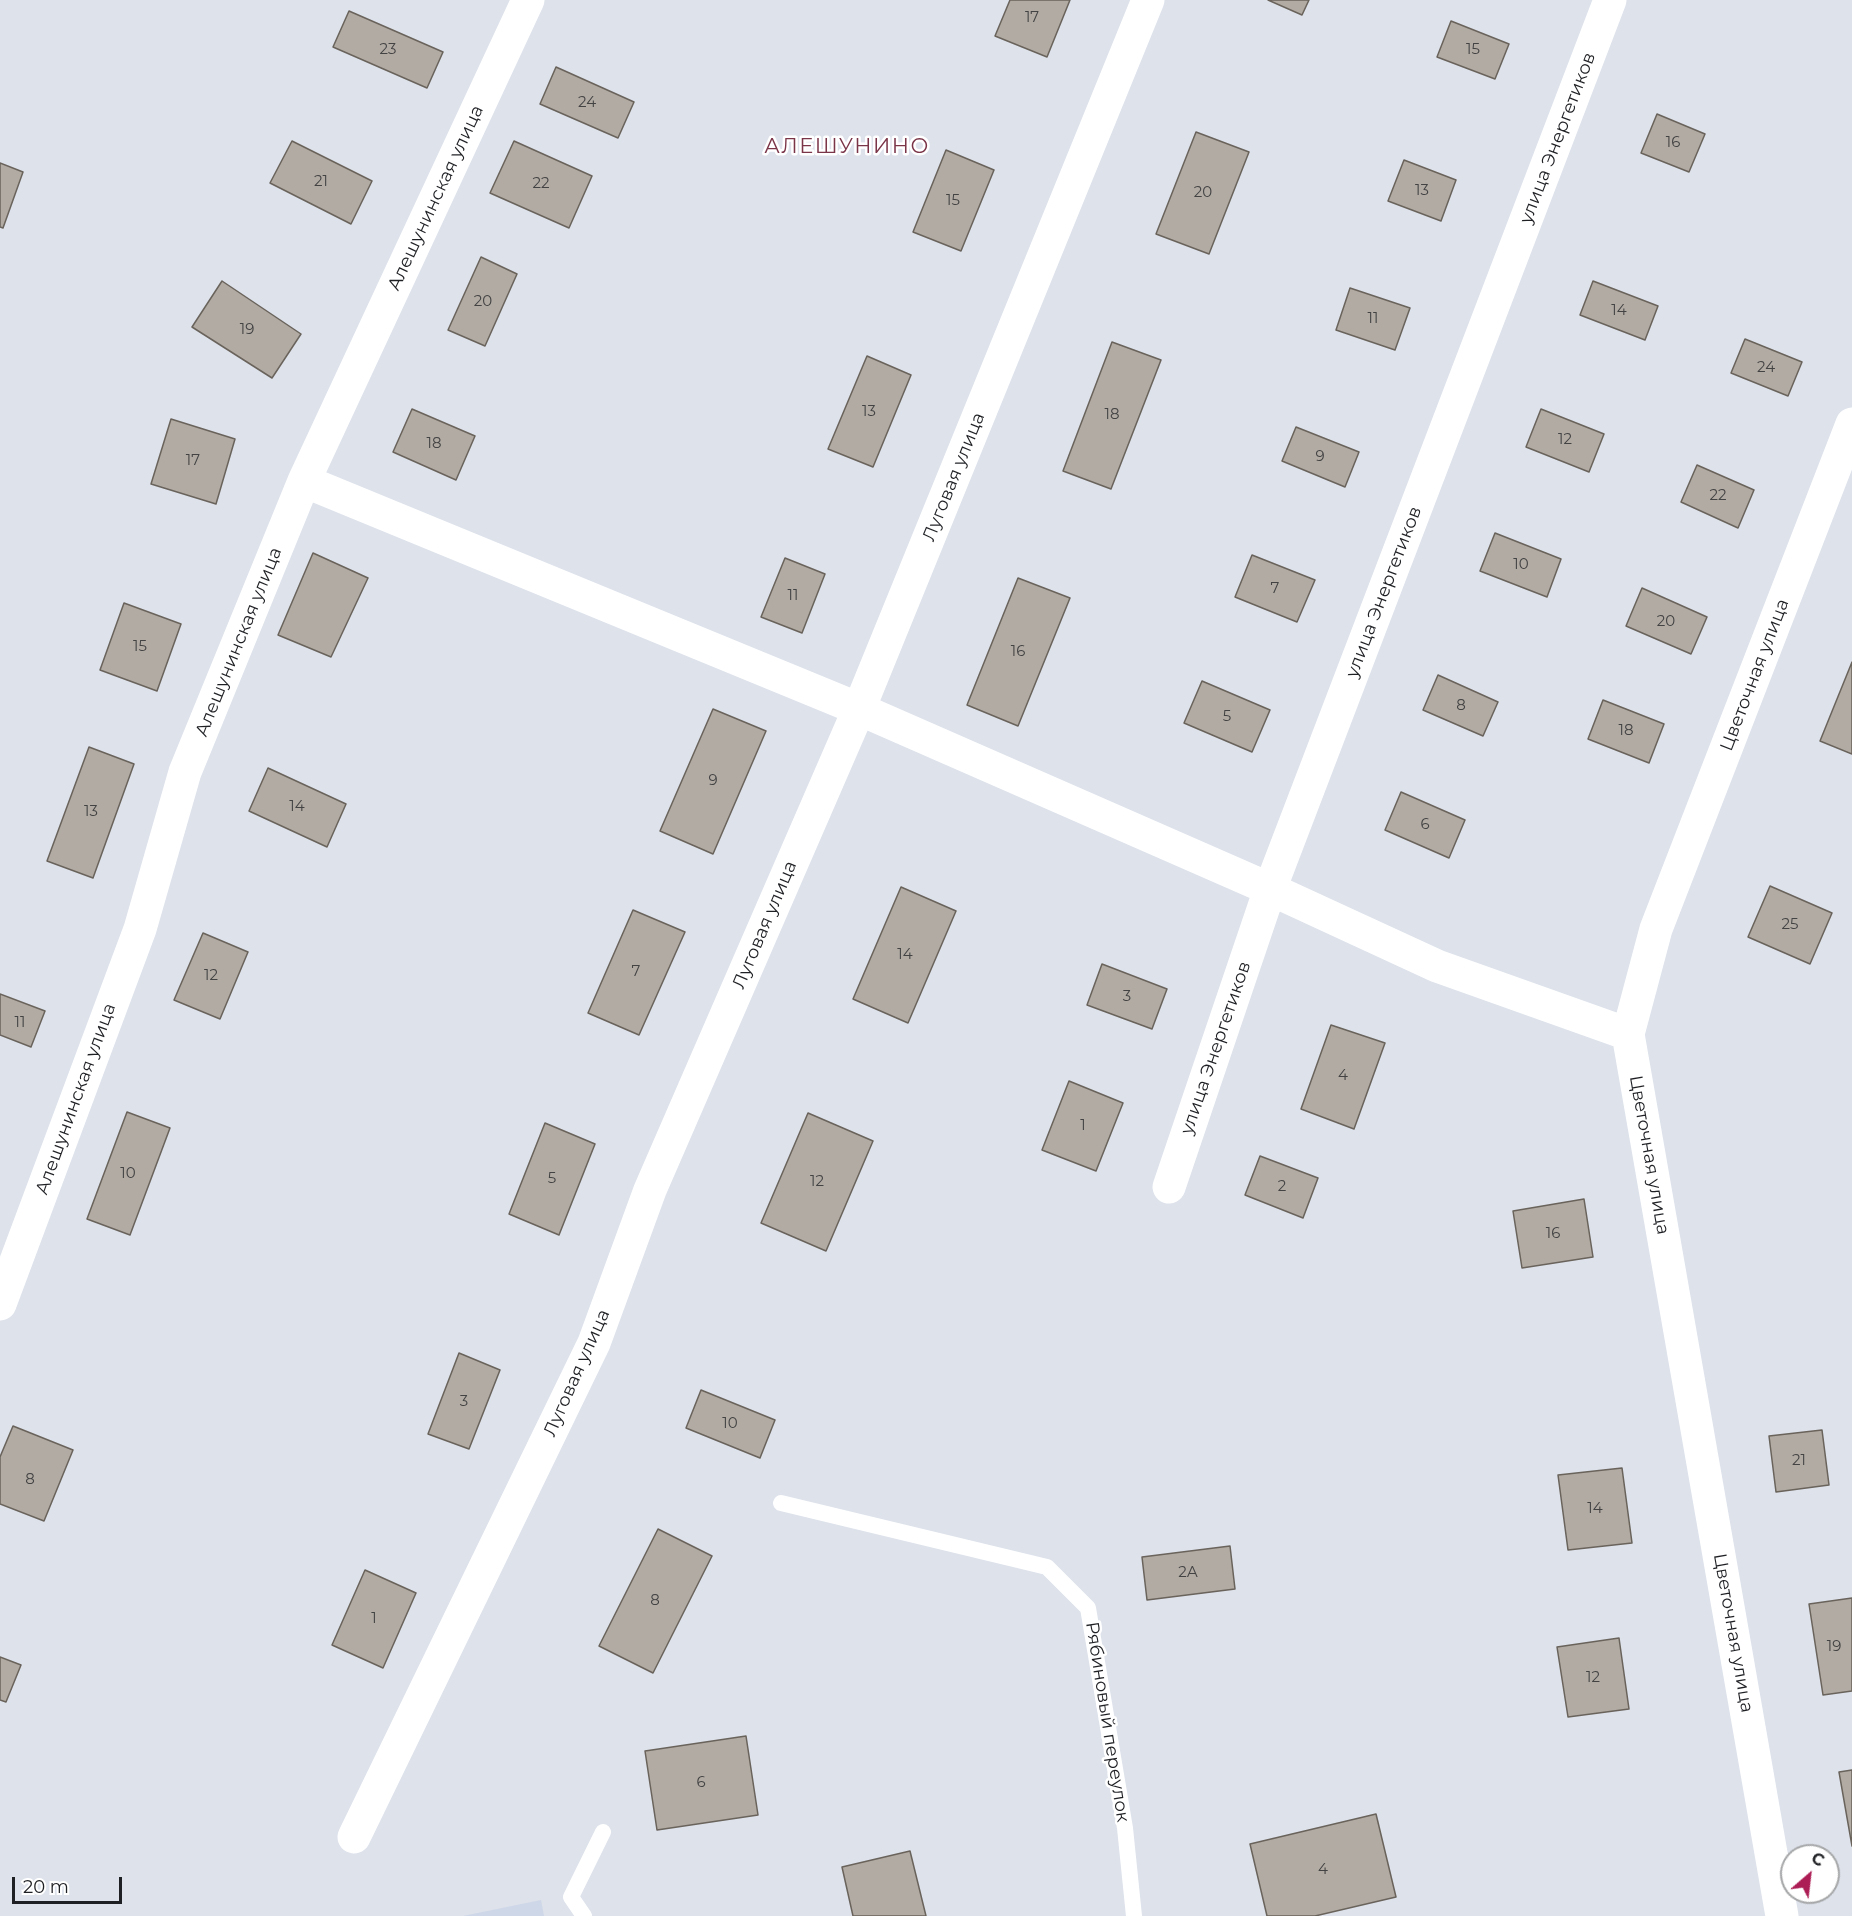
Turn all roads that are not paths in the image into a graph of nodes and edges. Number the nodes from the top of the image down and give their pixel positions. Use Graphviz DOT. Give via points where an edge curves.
graph roads {
  1 [pos="528,0"];
  2 [pos="1148,0"];
  3 [pos="1610,0"];
  4 [pos="1852,424"];
  5 [pos="304,481"];
  6 [pos="860,709"];
  7 [pos="1270,889"];
  8 [pos="1628,1034"];
  9 [pos="1169,1188"];
  10 [pos="0,1304"];
  11 [pos="781,1503"];
  12 [pos="603,1832"];
  13 [pos="354,1838"];
  14 [pos="584,1916"];
  15 [pos="1134,1916"];
  16 [pos="1782,1916"];
  1 -- 5 [label="street, Алешунинская улица"];
  2 -- 6 [label="street, Луговая улица"];
  3 -- 7 [label="street, улица Энергетиков"];
  4 -- 8 [label="street, Цветочная улица" via="1656,929"];
  5 -- 6 [label="street"];
  5 -- 10 [label="street, Алешунинская улица" via="185,772 140,929"];
  6 -- 7 [label="street"];
  6 -- 13 [label="street, Луговая улица" via="650,1190 594,1343"];
  7 -- 8 [label="street" via="1437,966"];
  7 -- 9 [label="street, улица Энергетиков"];
  8 -- 16 [label="street, Цветочная улица"];
  11 -- 15 [label="lane, Рябиновый переулок" via="1047,1567 1088,1608 1125,1828"];
  12 -- 14 [label="lane" via="571,1897"];
}
